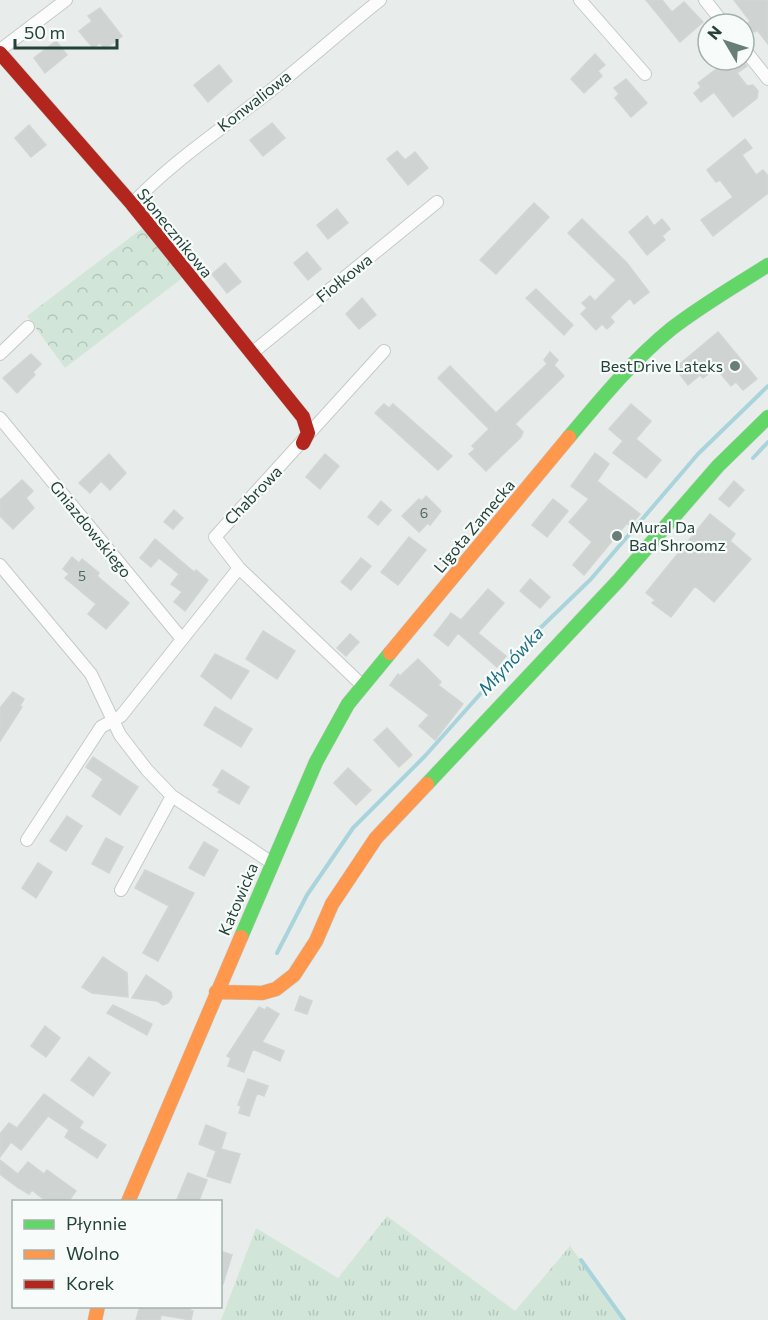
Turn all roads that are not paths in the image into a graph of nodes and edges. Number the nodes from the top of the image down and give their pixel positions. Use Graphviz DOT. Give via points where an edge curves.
graph roads {
  1 [pos="66,0"];
  2 [pos="380,0"];
  3 [pos="580,0"];
  4 [pos="705,0"];
  5 [pos="714,12"];
  6 [pos="0,52"];
  7 [pos="756,64"];
  8 [pos="645,74"];
  9 [pos="768,79"];
  10 [pos="437,202"];
  11 [pos="132,204"];
  12 [pos="768,265"];
  13 [pos="28,327"];
  14 [pos="384,351"];
  15 [pos="252,353"];
  16 [pos="0,354"];
  17 [pos="768,417"];
  18 [pos="0,418"];
  19 [pos="303,443"];
  20 [pos="0,565"];
  21 [pos="239,568"];
  22 [pos="182,639"];
  23 [pos="363,686"];
  24 [pos="113,720"];
  25 [pos="172,796"];
  26 [pos="27,840"];
  27 [pos="272,863"];
  28 [pos="121,890"];
  29 [pos="216,992"];
  30 [pos="129,1200"];
  1 -- 6 [label="street"];
  2 -- 11 [label="street, Konwaliowa" via="253,104 201,141"];
  3 -- 8 [label="street"];
  4 -- 5 [label="street"];
  6 -- 11 [label="street, Słonecznikowa"];
  7 -- 9 [label="street"];
  10 -- 15 [label="street, Fiołkowa"];
  11 -- 15 [label="street, Słonecznikowa"];
  12 -- 23 [label="street, Ligota Zamecka" via="688,317 633,364"];
  13 -- 16 [label="street"];
  14 -- 19 [label="street, Chabrowa"];
  15 -- 19 [label="street, Słonecznikowa" via="303,417 308,433"];
  17 -- 29 [label="street" via="718,466 618,581 376,838 332,904 316,941 294,975 276,989 262,993"];
  18 -- 22 [label="street, Gniazdowskiego"];
  19 -- 21 [label="street, Chabrowa" via="215,537"];
  20 -- 24 [label="street" via="91,674"];
  21 -- 22 [label="street"];
  21 -- 23 [label="street, Chabrowa"];
  22 -- 24 [label="street" via="121,716"];
  23 -- 27 [label="street, Ligota Zamecka" via="331,733"];
  24 -- 25 [label="street, Katowicka" via="147,770"];
  24 -- 26 [label="street" via="101,727"];
  25 -- 27 [label="street, Katowicka"];
  25 -- 28 [label="street"];
  27 -- 29 [label="street, Katowicka"];
  29 -- 30 [label="street, Katowicka"];
}
